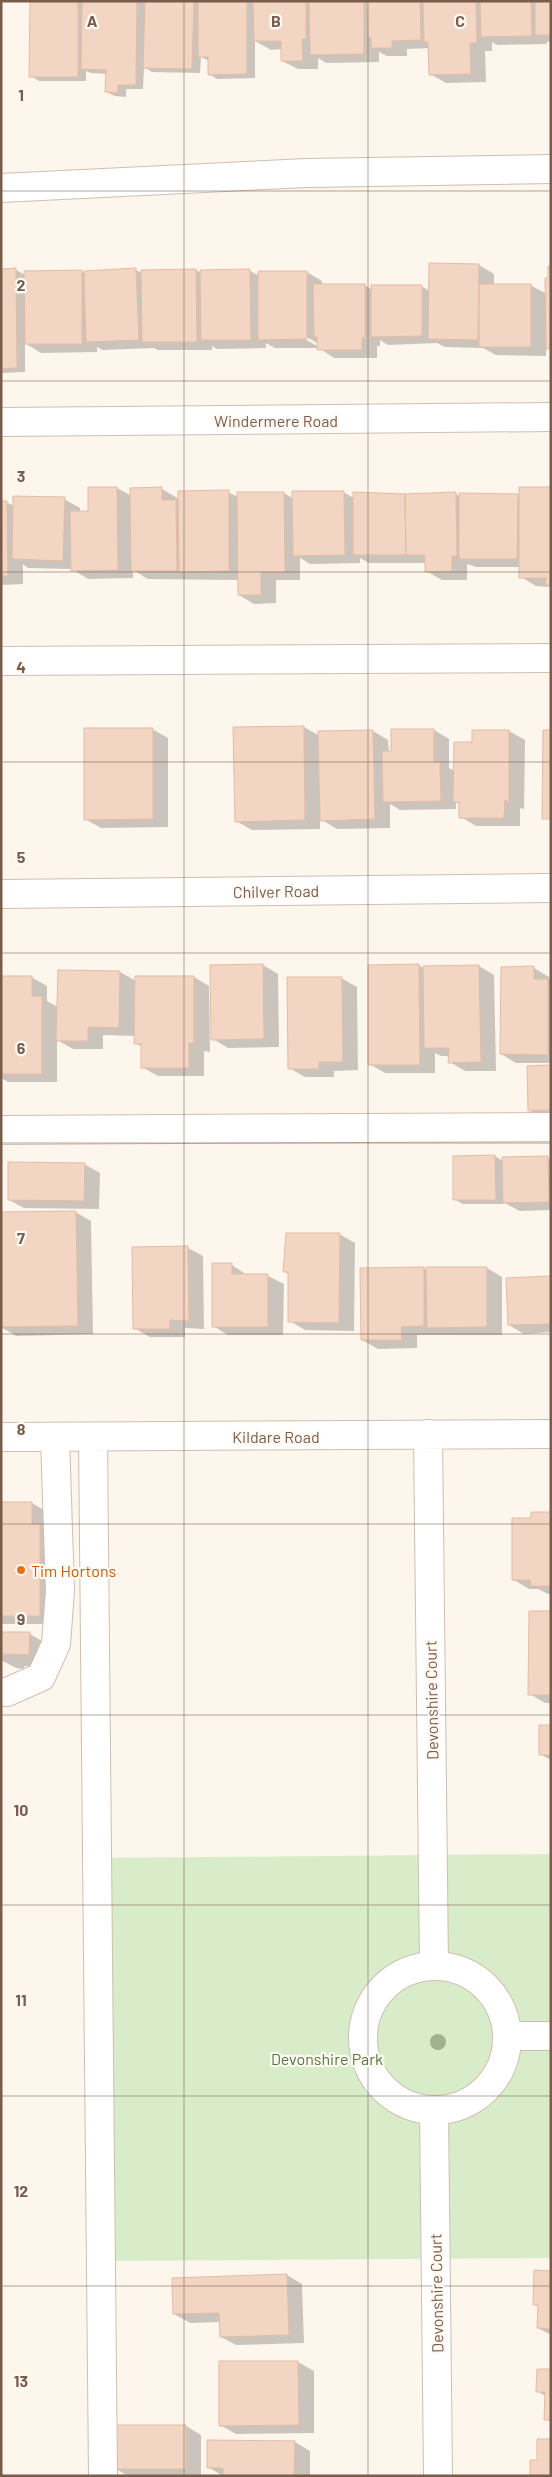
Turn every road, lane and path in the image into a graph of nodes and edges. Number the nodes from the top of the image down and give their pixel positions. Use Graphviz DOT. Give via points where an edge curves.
graph roads {
  1 [pos="551,169"];
  2 [pos="1,188"];
  3 [pos="551,417"];
  4 [pos="1,422"];
  5 [pos="551,658"];
  6 [pos="1,661"];
  7 [pos="551,888"];
  8 [pos="1,894"];
  9 [pos="551,1127"];
  10 [pos="1,1130"];
  11 [pos="428,1434"];
  12 [pos="551,1434"];
  13 [pos="1,1437"];
  14 [pos="55,1437"];
  15 [pos="93,1437"];
  16 [pos="1,1692"];
  17 [pos="434,1966"];
  18 [pos="507,2036"];
  19 [pos="551,2036"];
  20 [pos="434,2110"];
  21 [pos="103,2476"];
  22 [pos="438,2476"];
  1 -- 2 [label="street" via="306,173"];
  3 -- 4 [label="street, Windermere Road"];
  5 -- 6 [label="street"];
  7 -- 8 [label="street, Chilver Road"];
  9 -- 10 [label="street"];
  11 -- 12 [label="street, Kildare Road"];
  11 -- 15 [label="street, Kildare Road"];
  11 -- 17 [label="street, Devonshire Court"];
  13 -- 14 [label="street, Kildare Road"];
  14 -- 15 [label="street, Kildare Road"];
  14 -- 16 [label="street" via="60,1591 56,1644 41,1677"];
  15 -- 21 [label="street"];
  17 -- 18 [label="street" via="448,1966 471,1974 490,1990 503,2011"];
  17 -- 20 [label="street" via="423,1966 399,1975 381,1991 368,2012 363,2034 365,2057 375,2078 391,2095 412,2106"];
  18 -- 19 [label="street"];
  18 -- 20 [label="street" via="504,2058 494,2080 478,2096 457,2106"];
  20 -- 22 [label="street, Devonshire Court"];
}
